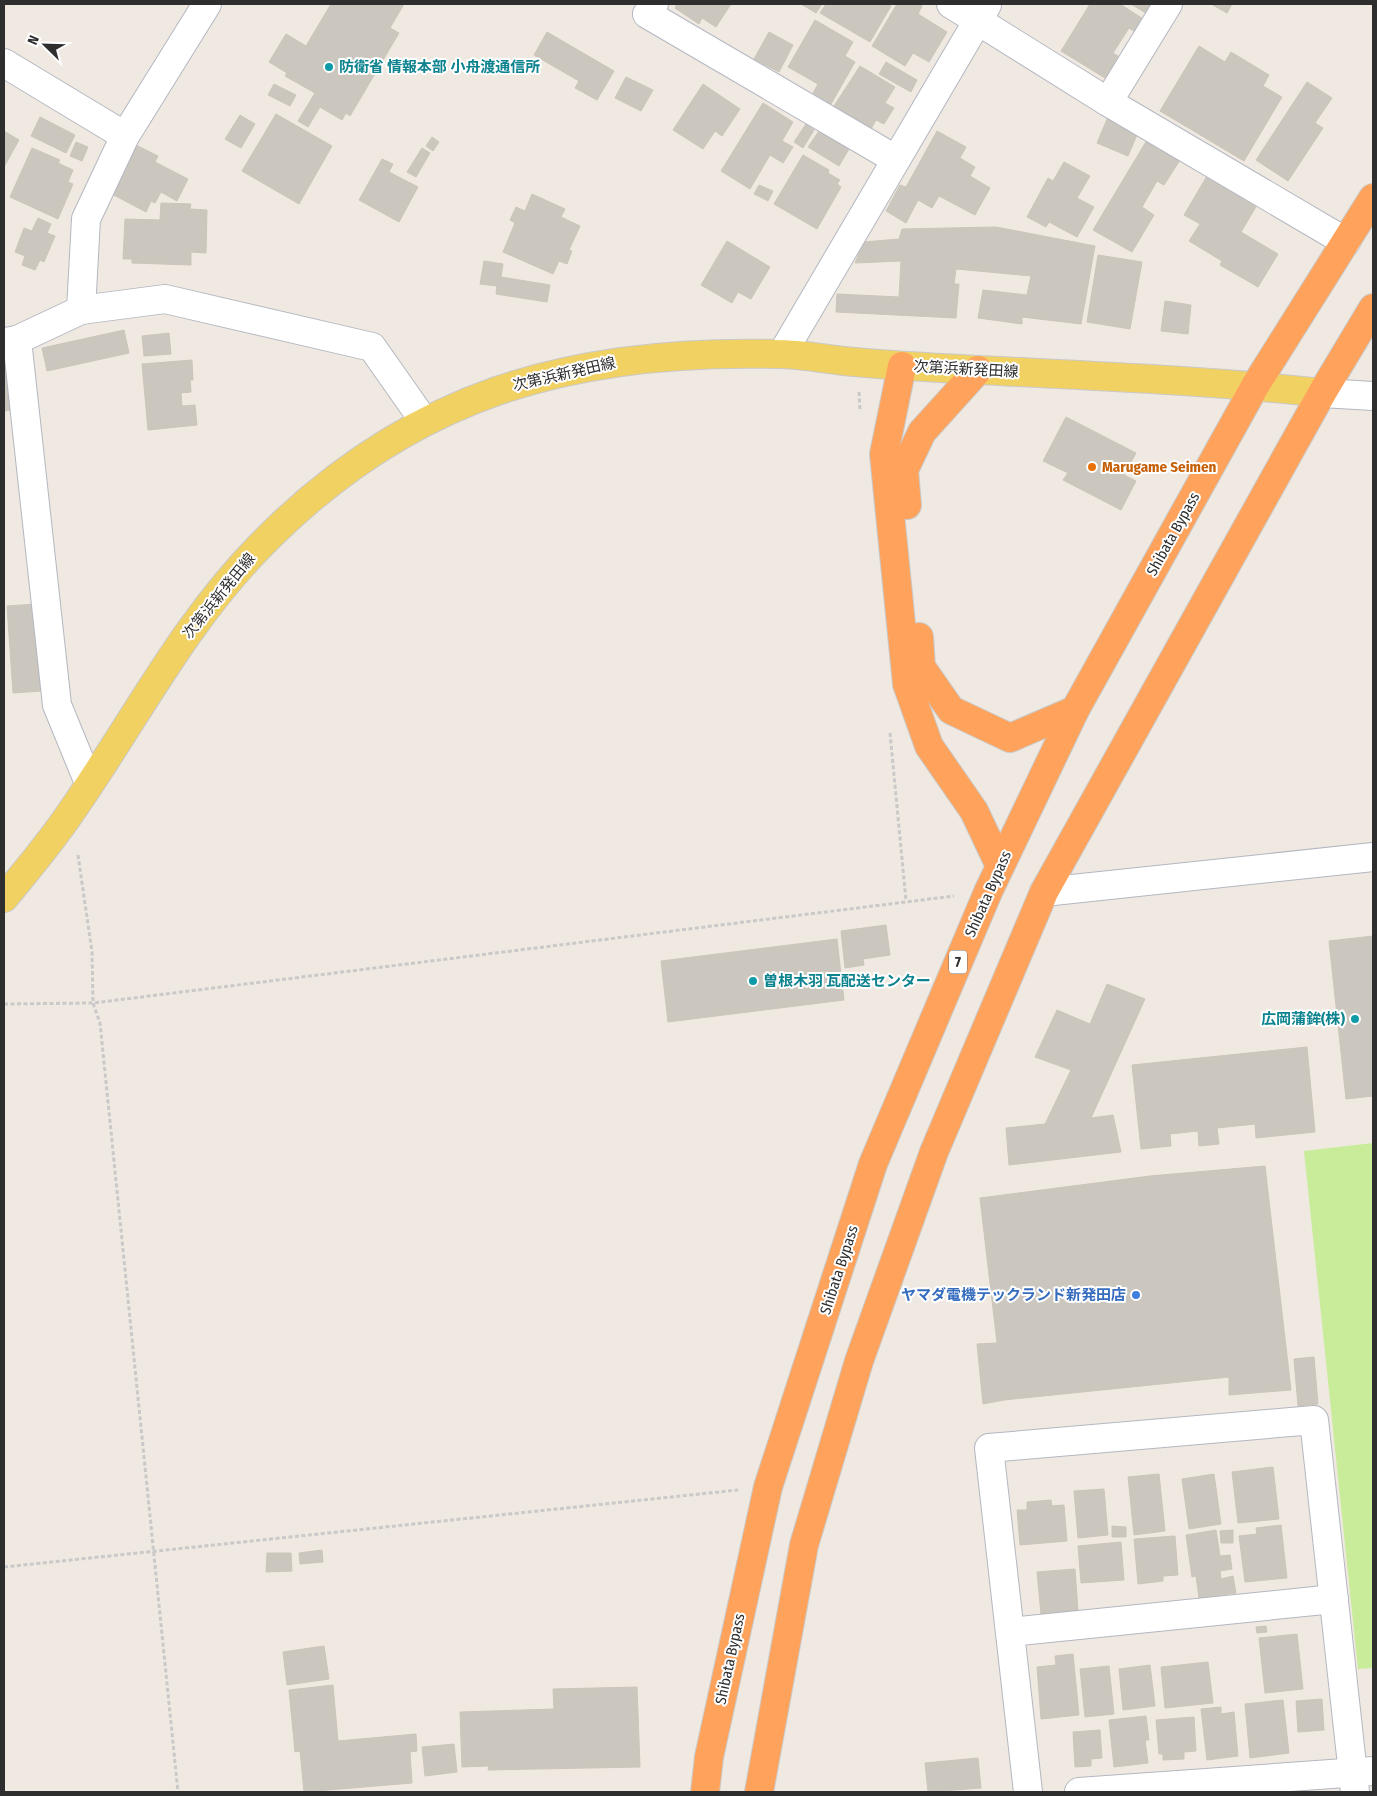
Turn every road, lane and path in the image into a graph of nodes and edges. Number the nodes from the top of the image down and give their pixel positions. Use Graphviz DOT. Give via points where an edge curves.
graph roads {
  1 [pos="207,4"];
  2 [pos="654,4"];
  3 [pos="951,4"];
  4 [pos="1168,4"];
  5 [pos="983,12"];
  6 [pos="4,64"];
  7 [pos="1108,102"];
  8 [pos="126,136"];
  9 [pos="895,159"];
  10 [pos="1373,198"];
  11 [pos="1346,242"];
  12 [pos="1373,308"];
  13 [pos="81,310"];
  14 [pos="10,341"];
  15 [pos="782,354"];
  16 [pos="902,366"];
  17 [pos="978,370"];
  18 [pos="1255,386"];
  19 [pos="1322,393"];
  20 [pos="1373,396"];
  21 [pos="424,421"];
  22 [pos="1075,710"];
  23 [pos="89,783"];
  24 [pos="71,812"];
  25 [pos="1373,858"];
  26 [pos="1000,866"];
  27 [pos="988,892"];
  28 [pos="1044,892"];
  29 [pos="4,898"];
  30 [pos="93,1003"];
  31 [pos="4,1004"];
  32 [pos="768,1487"];
  33 [pos="152,1551"];
  34 [pos="4,1567"];
  35 [pos="1334,1599"];
  36 [pos="1010,1632"];
  37 [pos="1361,1779"];
  38 [pos="178,1792"];
  39 [pos="704,1792"];
  40 [pos="759,1792"];
  41 [pos="1028,1792"];
  42 [pos="1079,1792"];
  1 -- 8 [label="street"];
  2 -- 9 [label="street" via="647,14"];
  3 -- 5 [label="street"];
  4 -- 7 [label="street"];
  5 -- 7 [label="street"];
  5 -- 9 [label="street"];
  6 -- 8 [label="street"];
  7 -- 11 [label="street"];
  8 -- 13 [label="street" via="86,219"];
  9 -- 15 [label="street"];
  10 -- 11 [label="highway, Shibata Bypass / 7"];
  11 -- 18 [label="highway, Shibata Bypass / 7"];
  12 -- 19 [label="highway"];
  13 -- 14 [label="street"];
  13 -- 21 [label="street" via="165,299 372,348"];
  14 -- 23 [label="street" via="57,705"];
  15 -- 16 [label="main road, 次第浜新発田線"];
  15 -- 21 [label="main road, 次第浜新発田線" via="686,354 618,361 536,378 470,399"];
  16 -- 17 [label="main road, 次第浜新発田線"];
  16 -- 26 [label="highway" via="884,454 907,684 929,746 974,811"];
  17 -- 18 [label="main road, 次第浜新発田線"];
  17 -- 22 [label="highway" via="922,432 904,470 921,667 951,710 1010,738"];
  18 -- 19 [label="main road, 次第浜新発田線"];
  18 -- 22 [label="highway, Shibata Bypass / 7"];
  19 -- 20 [label="street"];
  19 -- 28 [label="highway"];
  21 -- 23 [label="main road, 次第浜新発田線" via="352,465 304,504 218,591 180,643"];
  22 -- 26 [label="highway, Shibata Bypass / 7"];
  23 -- 24 [label="main road, 次第浜新発田線"];
  24 -- 29 [label="main road, 次第浜新発田線"];
  24 -- 30 [label="path" via="92,952"];
  25 -- 28 [label="street"];
  26 -- 27 [label="highway, Shibata Bypass / 7"];
  27 -- 30 [label="path"];
  27 -- 32 [label="highway, Shibata Bypass / 7" via="874,1164"];
  28 -- 40 [label="highway" via="934,1152 859,1361 804,1545"];
  30 -- 31 [label="path"];
  30 -- 33 [label="path" via="100,1023"];
  32 -- 33 [label="path"];
  32 -- 39 [label="highway, Shibata Bypass / 7"];
  33 -- 34 [label="path"];
  33 -- 38 [label="path"];
  35 -- 36 [label="street"];
  35 -- 36 [label="street" via="1314,1420 989,1448"];
  35 -- 37 [label="street"];
  36 -- 41 [label="street"];
  37 -- 42 [label="street"];
}
